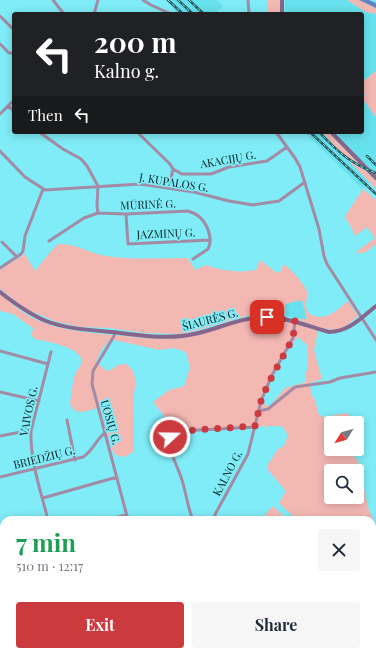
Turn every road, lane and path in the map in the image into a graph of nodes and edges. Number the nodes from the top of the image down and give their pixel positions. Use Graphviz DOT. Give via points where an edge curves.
graph roads {
  1 [pos="54,0"];
  2 [pos="98,0"];
  3 [pos="143,0"];
  4 [pos="248,0"];
  5 [pos="282,0"];
  6 [pos="63,12"];
  7 [pos="95,12"];
  8 [pos="166,12"];
  9 [pos="249,12"];
  10 [pos="282,12"];
  11 [pos="0,16"];
  12 [pos="12,28"];
  13 [pos="0,44"];
  14 [pos="12,53"];
  15 [pos="12,102"];
  16 [pos="8,106"];
  17 [pos="12,110"];
  18 [pos="0,114"];
  19 [pos="43,134"];
  20 [pos="139,134"];
  21 [pos="277,134"];
  22 [pos="333,134"];
  23 [pos="287,147"];
  24 [pos="0,151"];
  25 [pos="173,169"];
  26 [pos="376,178"];
  27 [pos="305,182"];
  28 [pos="98,186"];
  29 [pos="169,188"];
  30 [pos="43,189"];
  31 [pos="98,213"];
  32 [pos="126,214"];
  33 [pos="210,240"];
  34 [pos="50,241"];
  35 [pos="2,242"];
  36 [pos="18,257"];
  37 [pos="193,259"];
  38 [pos="0,268"];
  39 [pos="0,292"];
  40 [pos="376,306"];
  41 [pos="362,318"];
  42 [pos="295,321"];
  43 [pos="115,332"];
  44 [pos="376,340"];
  45 [pos="0,351"];
  46 [pos="51,352"];
  47 [pos="48,364"];
  48 [pos="376,372"];
  49 [pos="0,392"];
  50 [pos="39,401"];
  51 [pos="259,411"];
  52 [pos="67,420"];
  53 [pos="255,426"];
  54 [pos="31,431"];
  55 [pos="105,433"];
  56 [pos="0,436"];
  57 [pos="75,460"];
  58 [pos="36,469"];
  59 [pos="0,477"];
  60 [pos="117,478"];
  61 [pos="42,498"];
  62 [pos="127,515"];
  63 [pos="47,516"];
  64 [pos="122,516"];
  65 [pos="193,516"];
  66 [pos="214,516"];
  1 -- 6 [label="street"];
  2 -- 7 [label="street"];
  3 -- 8 [label="street"];
  4 -- 9 [label="street"];
  5 -- 10 [label="main road"];
  11 -- 12 [label="street"];
  13 -- 14 [label="street"];
  15 -- 16 [label="street"];
  16 -- 17 [label="street"];
  16 -- 18 [label="street"];
  19 -- 28 [label="street" via="81,159"];
  20 -- 25 [label="street"];
  21 -- 23 [label="street"];
  22 -- 26 [label="main road"];
  23 -- 25 [label="street, AKACIJŲ G." via="267,161 229,167 211,174 186,175"];
  23 -- 27 [label="street" via="298,162"];
  24 -- 30 [label="street" via="25,177"];
  25 -- 29 [label="street"];
  27 -- 29 [label="street, J. KUPALOS G." via="279,201 253,205"];
  27 -- 41 [label="street" via="325,260"];
  28 -- 29 [label="street, J. KUPALOS G." via="132,184"];
  28 -- 30 [label="street, J. KUPALOS G."];
  28 -- 31 [label="street"];
  30 -- 36 [label="street" via="25,236 23,251"];
  31 -- 32 [label="street, MŪRINĖ G."];
  31 -- 34 [label="street, MŪRINĖ G." via="84,218"];
  32 -- 33 [label="street, MŪRINĖ G." via="185,211 194,213 206,224"];
  32 -- 33 [label="street, JAZMINŲ G." via="128,244"];
  33 -- 37 [label="street" via="208,249"];
  35 -- 36 [label="street"];
  36 -- 38 [label="street"];
  39 -- 43 [label="main road, ŠIAURĖS G." via="46,321 73,328"];
  40 -- 41 [label="main road, ŠIAURĖS G."];
  41 -- 42 [label="main road, ŠIAURĖS G." via="345,330 334,332"];
  41 -- 44 [label="street"];
  42 -- 43 [label="main road, ŠIAURĖS G." via="252,318 194,334 171,337"];
  42 -- 51 [label="street, KALNO G." via="293,338 268,384"];
  43 -- 55 [label="street, UOSIŲ G." via="92,377 93,392"];
  45 -- 47 [label="street"];
  46 -- 47 [label="street, VAIVOS G."];
  47 -- 50 [label="street, VAIVOS G."];
  48 -- 51 [label="street" via="295,387 268,409"];
  49 -- 50 [label="street"];
  50 -- 54 [label="street, VAIVOS G."];
  51 -- 53 [label="street, KALNO G."];
  52 -- 57 [label="street"];
  53 -- 65 [label="street" via="180,431 171,434 174,461"];
  53 -- 66 [label="street, KALNO G." via="245,460"];
  54 -- 56 [label="street"];
  54 -- 58 [label="street, VAIVOS G."];
  55 -- 57 [label="street, BRIEDŽIŲ G." via="89,453"];
  55 -- 60 [label="street, UOSIŲ G."];
  57 -- 58 [label="street, BRIEDŽIŲ G."];
  58 -- 59 [label="street, BRIEDŽIŲ G."];
  58 -- 61 [label="street, VAIVOS G."];
  60 -- 61 [label="street"];
  60 -- 62 [label="street, UOSIŲ G."];
  61 -- 63 [label="street, VAIVOS G."];
  62 -- 64 [label="street"];
}
